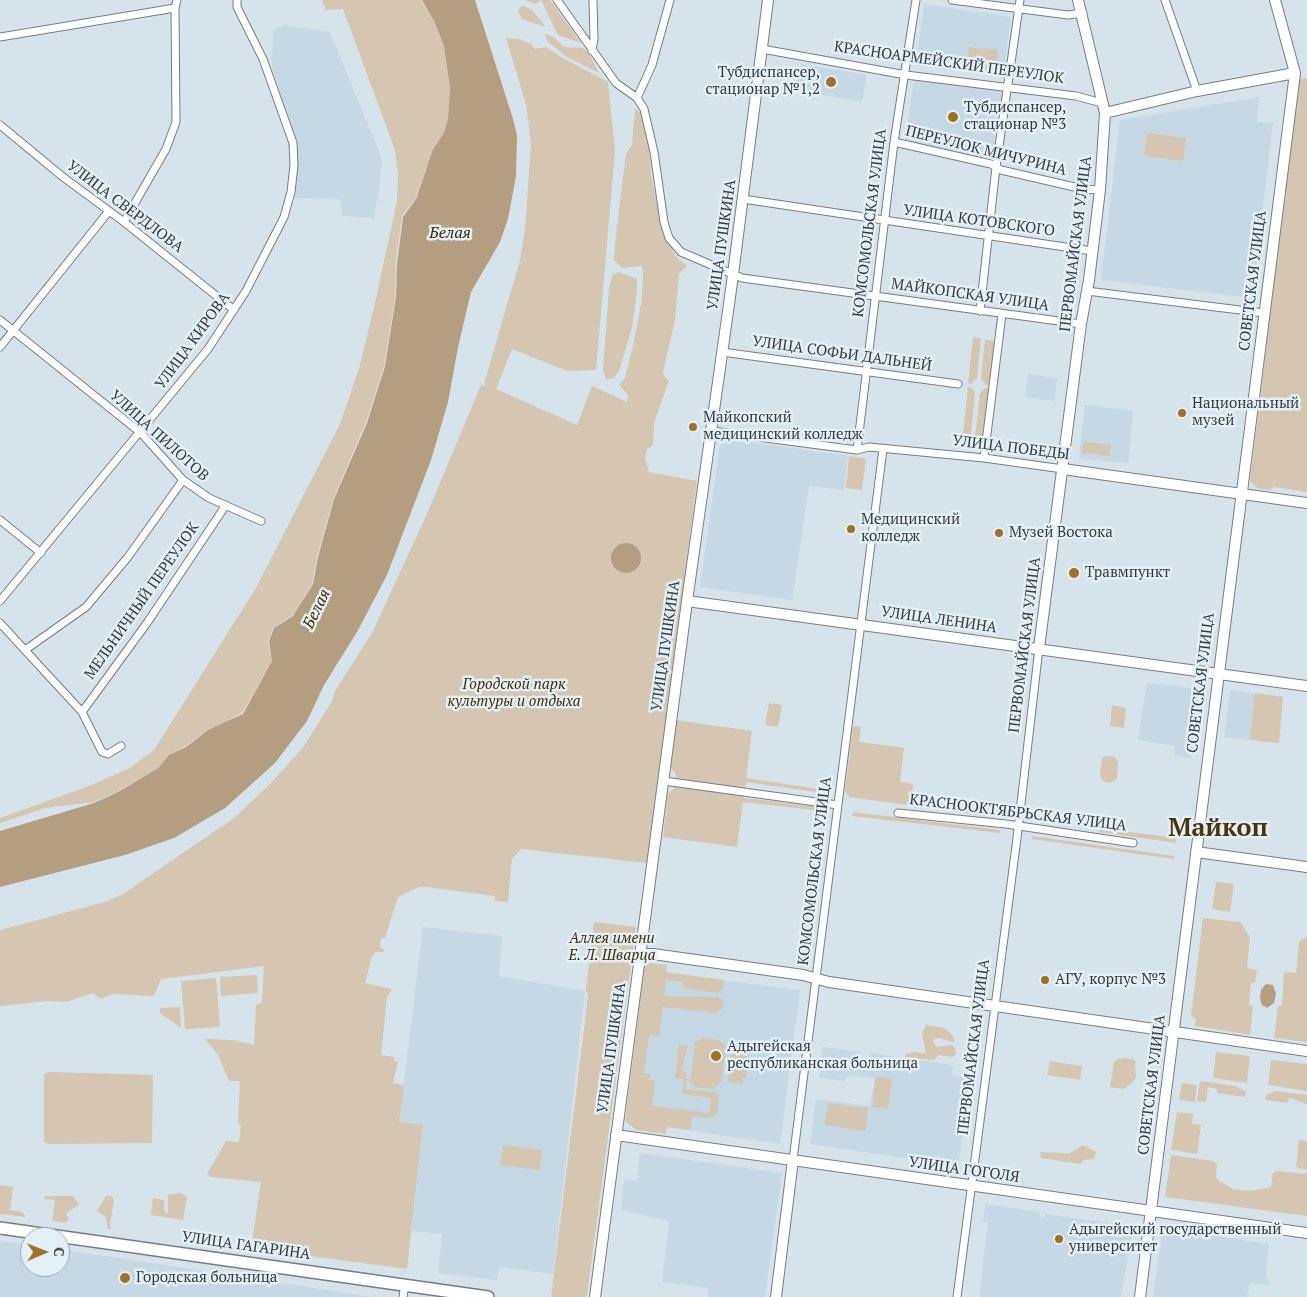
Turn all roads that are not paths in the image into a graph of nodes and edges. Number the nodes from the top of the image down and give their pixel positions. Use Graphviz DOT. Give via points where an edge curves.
graph roads {
  1 [pos="177,0"];
  2 [pos="237,0"];
  3 [pos="557,0"];
  4 [pos="593,0"];
  5 [pos="670,0"];
  6 [pos="768,0"];
  7 [pos="916,0"];
  8 [pos="952,0"];
  9 [pos="1020,0"];
  10 [pos="1078,0"];
  11 [pos="1166,0"];
  12 [pos="1276,0"];
  13 [pos="175,8"];
  14 [pos="1019,8"];
  15 [pos="1083,14"];
  16 [pos="0,37"];
  17 [pos="762,49"];
  18 [pos="592,51"];
  19 [pos="1295,73"];
  20 [pos="906,75"];
  21 [pos="1009,87"];
  22 [pos="1197,91"];
  23 [pos="637,98"];
  24 [pos="1103,108"];
  25 [pos="0,125"];
  26 [pos="894,142"];
  27 [pos="996,167"];
  28 [pos="1100,190"];
  29 [pos="743,199"];
  30 [pos="108,211"];
  31 [pos="884,221"];
  32 [pos="124,222"];
  33 [pos="989,238"];
  34 [pos="1092,251"];
  35 [pos="733,275"];
  36 [pos="1087,291"];
  37 [pos="876,296"];
  38 [pos="234,310"];
  39 [pos="980,311"];
  40 [pos="1264,313"];
  41 [pos="1002,314"];
  42 [pos="0,320"];
  43 [pos="1081,324"];
  44 [pos="13,331"];
  45 [pos="0,347"];
  46 [pos="722,352"];
  47 [pos="867,370"];
  48 [pos="958,384"];
  49 [pos="712,431"];
  50 [pos="141,433"];
  51 [pos="883,449"];
  52 [pos="857,450"];
  53 [pos="984,458"];
  54 [pos="1063,469"];
  55 [pos="183,480"];
  56 [pos="1241,494"];
  57 [pos="1307,503"];
  58 [pos="226,505"];
  59 [pos="0,520"];
  60 [pos="261,521"];
  61 [pos="41,553"];
  62 [pos="0,601"];
  63 [pos="687,601"];
  64 [pos="0,623"];
  65 [pos="861,625"];
  66 [pos="1039,648"];
  67 [pos="25,650"];
  68 [pos="1217,674"];
  69 [pos="1307,686"];
  70 [pos="82,712"];
  71 [pos="121,746"];
  72 [pos="667,781"];
  73 [pos="838,805"];
  74 [pos="898,813"];
  75 [pos="1019,826"];
  76 [pos="1133,843"];
  77 [pos="1196,852"];
  78 [pos="1307,867"];
  79 [pos="640,954"];
  80 [pos="816,979"];
  81 [pos="995,1005"];
  82 [pos="1175,1032"];
  83 [pos="1307,1051"];
  84 [pos="616,1136"];
  85 [pos="793,1160"];
  86 [pos="972,1186"];
  87 [pos="1151,1212"];
  88 [pos="0,1228"];
  89 [pos="1307,1233"];
  90 [pos="405,1284"];
  91 [pos="403,1297"];
  92 [pos="488,1297"];
  93 [pos="595,1297"];
  94 [pos="776,1297"];
  95 [pos="958,1297"];
  96 [pos="1140,1297"];
  1 -- 13 [label="street"];
  2 -- 38 [label="street, УЛИЦА КИРОВА" via="237,7 263,58 290,134 294,165 284,217"];
  3 -- 18 [label="street"];
  4 -- 18 [label="street"];
  5 -- 23 [label="street" via="652,64"];
  6 -- 17 [label="street, УЛИЦА ПУШКИНА"];
  7 -- 20 [label="street, КОМСОМОЛЬСКАЯ УЛИЦА"];
  8 -- 14 [label="street"];
  9 -- 14 [label="street"];
  10 -- 15 [label="street, ПЕРВОМАЙСКАЯ УЛИЦА"];
  11 -- 22 [label="street"];
  12 -- 19 [label="street"];
  13 -- 16 [label="street"];
  13 -- 32 [label="street" via="176,122 166,149"];
  14 -- 15 [label="street"];
  14 -- 21 [label="street"];
  15 -- 24 [label="street, ПЕРВОМАЙСКАЯ УЛИЦА"];
  17 -- 20 [label="street, КРАСНОАРМЕЙСКИЙ ПЕРЕУЛОК"];
  17 -- 29 [label="street, УЛИЦА ПУШКИНА"];
  18 -- 23 [label="street" via="616,83"];
  19 -- 22 [label="street, КРАСНОАРМЕЙСКИЙ ПЕРЕУЛОК"];
  19 -- 40 [label="street, СОВЕТСКАЯ УЛИЦА"];
  20 -- 21 [label="street, КРАСНОАРМЕЙСКИЙ ПЕРЕУЛОК"];
  20 -- 26 [label="street, КОМСОМОЛЬСКАЯ УЛИЦА"];
  21 -- 24 [label="street, КРАСНОАРМЕЙСКИЙ ПЕРЕУЛОК" via="1076,96"];
  21 -- 27 [label="street"];
  22 -- 24 [label="street, КРАСНОАРМЕЙСКИЙ ПЕРЕУЛОК"];
  23 -- 35 [label="street, МАЙКОПСКАЯ УЛИЦА" via="644,109 654,152 668,238 681,252"];
  24 -- 28 [label="street, ПЕРВОМАЙСКАЯ УЛИЦА"];
  25 -- 30 [label="street, УЛИЦА СВЕРДЛОВА"];
  26 -- 27 [label="street, ПЕРЕУЛОК МИЧУРИНА"];
  26 -- 31 [label="street, КОМСОМОЛЬСКАЯ УЛИЦА"];
  27 -- 28 [label="street, ПЕРЕУЛОК МИЧУРИНА"];
  27 -- 33 [label="street"];
  28 -- 34 [label="street, ПЕРВОМАЙСКАЯ УЛИЦА"];
  29 -- 31 [label="street, УЛИЦА КОТОВСКОГО"];
  29 -- 35 [label="street, УЛИЦА ПУШКИНА"];
  30 -- 32 [label="street, УЛИЦА СВЕРДЛОВА"];
  30 -- 44 [label="street"];
  31 -- 33 [label="street, УЛИЦА КОТОВСКОГО"];
  31 -- 37 [label="street, КОМСОМОЛЬСКАЯ УЛИЦА"];
  32 -- 38 [label="street, УЛИЦА СВЕРДЛОВА"];
  33 -- 34 [label="street, УЛИЦА КОТОВСКОГО"];
  33 -- 39 [label="street"];
  34 -- 36 [label="street, ПЕРВОМАЙСКАЯ УЛИЦА"];
  35 -- 37 [label="street, МАЙКОПСКАЯ УЛИЦА"];
  35 -- 46 [label="street, УЛИЦА ПУШКИНА"];
  36 -- 40 [label="street"];
  36 -- 43 [label="street, ПЕРВОМАЙСКАЯ УЛИЦА"];
  37 -- 39 [label="street, МАЙКОПСКАЯ УЛИЦА"];
  37 -- 47 [label="street, КОМСОМОЛЬСКАЯ УЛИЦА"];
  38 -- 50 [label="street, УЛИЦА КИРОВА" via="208,349"];
  39 -- 41 [label="street, МАЙКОПСКАЯ УЛИЦА"];
  40 -- 56 [label="street, СОВЕТСКАЯ УЛИЦА"];
  41 -- 43 [label="street, МАЙКОПСКАЯ УЛИЦА"];
  41 -- 53 [label="street"];
  42 -- 44 [label="street, УЛИЦА ПИЛОТОВ"];
  43 -- 54 [label="street, ПЕРВОМАЙСКАЯ УЛИЦА"];
  44 -- 45 [label="street"];
  44 -- 50 [label="street, УЛИЦА ПИЛОТОВ"];
  46 -- 47 [label="street, УЛИЦА СОФЬИ ДАЛЬНЕЙ"];
  46 -- 49 [label="street, УЛИЦА ПУШКИНА"];
  47 -- 48 [label="street, УЛИЦА СОФЬИ ДАЛЬНЕЙ"];
  47 -- 52 [label="street, КОМСОМОЛЬСКАЯ УЛИЦА"];
  49 -- 52 [label="street, УЛИЦА ПОБЕДЫ"];
  49 -- 63 [label="street, УЛИЦА ПУШКИНА"];
  50 -- 55 [label="street, УЛИЦА ПИЛОТОВ"];
  50 -- 61 [label="street, УЛИЦА КИРОВА"];
  51 -- 52 [label="street, УЛИЦА ПОБЕДЫ" via="869,447"];
  51 -- 53 [label="street, УЛИЦА ПОБЕДЫ"];
  51 -- 65 [label="street, КОМСОМОЛЬСКАЯ УЛИЦА"];
  53 -- 54 [label="street, УЛИЦА ПОБЕДЫ"];
  54 -- 56 [label="street, УЛИЦА ПОБЕДЫ"];
  54 -- 66 [label="street, ПЕРВОМАЙСКАЯ УЛИЦА"];
  55 -- 58 [label="street, УЛИЦА ПИЛОТОВ"];
  55 -- 67 [label="street" via="128,557 86,607"];
  56 -- 57 [label="street, УЛИЦА ПОБЕДЫ"];
  56 -- 68 [label="street, СОВЕТСКАЯ УЛИЦА"];
  58 -- 60 [label="street, УЛИЦА ПИЛОТОВ"];
  58 -- 70 [label="street, МЕЛЬНИЧНЫЙ ПЕРЕУЛОК" via="147,623"];
  59 -- 61 [label="street"];
  61 -- 62 [label="street, УЛИЦА КИРОВА"];
  63 -- 65 [label="street, УЛИЦА ЛЕНИНА"];
  63 -- 72 [label="street, УЛИЦА ПУШКИНА"];
  64 -- 67 [label="street"];
  65 -- 66 [label="street, УЛИЦА ЛЕНИНА"];
  65 -- 73 [label="street, КОМСОМОЛЬСКАЯ УЛИЦА"];
  66 -- 68 [label="street, УЛИЦА ЛЕНИНА"];
  66 -- 75 [label="street, ПЕРВОМАЙСКАЯ УЛИЦА"];
  67 -- 70 [label="street"];
  68 -- 69 [label="street, УЛИЦА ЛЕНИНА"];
  68 -- 77 [label="street, СОВЕТСКАЯ УЛИЦА"];
  70 -- 71 [label="street" via="103,753 110,754"];
  72 -- 73 [label="street"];
  72 -- 79 [label="street, УЛИЦА ПУШКИНА"];
  73 -- 80 [label="street, КОМСОМОЛЬСКАЯ УЛИЦА"];
  74 -- 75 [label="street, КРАСНООКТЯБРЬСКАЯ УЛИЦА"];
  75 -- 76 [label="street, КРАСНООКТЯБРЬСКАЯ УЛИЦА"];
  75 -- 81 [label="street, ПЕРВОМАЙСКАЯ УЛИЦА"];
  77 -- 78 [label="street"];
  77 -- 82 [label="street, СОВЕТСКАЯ УЛИЦА"];
  79 -- 80 [label="street"];
  79 -- 84 [label="street, УЛИЦА ПУШКИНА"];
  80 -- 81 [label="street"];
  80 -- 85 [label="street, КОМСОМОЛЬСКАЯ УЛИЦА"];
  81 -- 82 [label="street"];
  81 -- 86 [label="street, ПЕРВОМАЙСКАЯ УЛИЦА"];
  82 -- 83 [label="street"];
  82 -- 87 [label="street, СОВЕТСКАЯ УЛИЦА"];
  84 -- 85 [label="street, УЛИЦА ГОГОЛЯ"];
  84 -- 93 [label="street, УЛИЦА ПУШКИНА"];
  85 -- 86 [label="street, УЛИЦА ГОГОЛЯ"];
  85 -- 94 [label="street, КОМСОМОЛЬСКАЯ УЛИЦА"];
  86 -- 87 [label="street, УЛИЦА ГОГОЛЯ"];
  86 -- 95 [label="street, ПЕРВОМАЙСКАЯ УЛИЦА"];
  87 -- 89 [label="street, УЛИЦА ГОГОЛЯ"];
  87 -- 96 [label="street, СОВЕТСКАЯ УЛИЦА"];
  88 -- 90 [label="main road, УЛИЦА ГАГАРИНА"];
  90 -- 91 [label="street"];
  90 -- 92 [label="main road, УЛИЦА ГАГАРИНА"];
}
